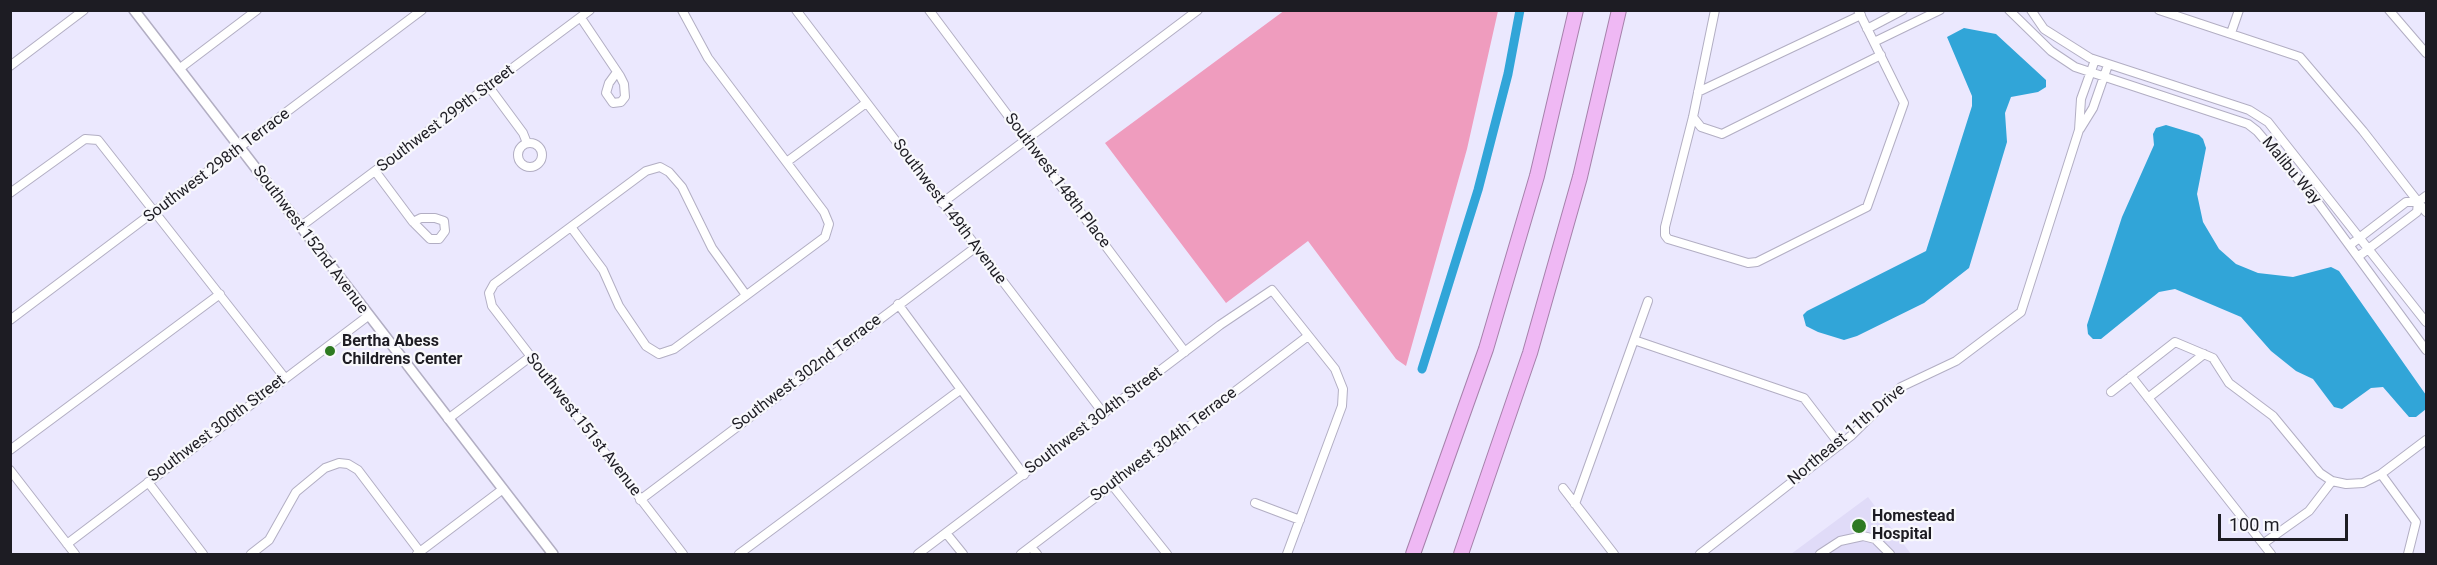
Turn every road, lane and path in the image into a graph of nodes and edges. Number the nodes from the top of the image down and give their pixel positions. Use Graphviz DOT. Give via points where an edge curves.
graph roads {
  1 [pos="84,10"];
  2 [pos="134,10"];
  3 [pos="257,10"];
  4 [pos="422,10"];
  5 [pos="590,10"];
  6 [pos="682,10"];
  7 [pos="796,10"];
  8 [pos="929,10"];
  9 [pos="1198,10"];
  10 [pos="1576,10"];
  11 [pos="1619,10"];
  12 [pos="1715,10"];
  13 [pos="1903,10"];
  14 [pos="1940,10"];
  15 [pos="2009,10"];
  16 [pos="2031,10"];
  17 [pos="2159,10"];
  18 [pos="2240,10"];
  19 [pos="2389,10"];
  20 [pos="1860,13"];
  21 [pos="581,18"];
  22 [pos="1867,29"];
  23 [pos="2231,33"];
  24 [pos="1874,42"];
  25 [pos="2427,53"];
  26 [pos="1881,55"];
  27 [pos="2096,60"];
  28 [pos="2108,64"];
  29 [pos="10,66"];
  30 [pos="179,69"];
  31 [pos="617,72"];
  32 [pos="2090,73"];
  33 [pos="2103,77"];
  34 [pos="489,87"];
  35 [pos="1698,92"];
  36 [pos="866,103"];
  37 [pos="1693,117"];
  38 [pos="2079,130"];
  39 [pos="1026,141"];
  40 [pos="527,144"];
  41 [pos="239,149"];
  42 [pos="788,161"];
  43 [pos="375,171"];
  44 [pos="10,193"];
  45 [pos="2427,196"];
  46 [pos="2418,202"];
  47 [pos="942,203"];
  48 [pos="156,211"];
  49 [pos="2427,212"];
  50 [pos="413,222"];
  51 [pos="300,227"];
  52 [pos="571,227"];
  53 [pos="2361,236"];
  54 [pos="2350,245"];
  55 [pos="976,247"];
  56 [pos="2370,248"];
  57 [pos="2359,256"];
  58 [pos="220,294"];
  59 [pos="746,295"];
  60 [pos="1648,301"];
  61 [pos="898,304"];
  62 [pos="368,316"];
  63 [pos="10,320"];
  64 [pos="2427,322"];
  65 [pos="1308,336"];
  66 [pos="1634,340"];
  67 [pos="2427,350"];
  68 [pos="1185,352"];
  69 [pos="2204,354"];
  70 [pos="530,357"];
  71 [pos="2131,376"];
  72 [pos="285,378"];
  73 [pos="960,390"];
  74 [pos="2111,392"];
  75 [pos="2148,398"];
  76 [pos="1104,414"];
  77 [pos="448,419"];
  78 [pos="2425,442"];
  79 [pos="1839,446"];
  80 [pos="10,450"];
  81 [pos="10,470"];
  82 [pos="2381,474"];
  83 [pos="1024,475"];
  84 [pos="2332,481"];
  85 [pos="148,482"];
  86 [pos="1112,485"];
  87 [pos="1563,488"];
  88 [pos="503,489"];
  89 [pos="640,500"];
  90 [pos="1255,503"];
  91 [pos="1575,504"];
  92 [pos="1300,520"];
  93 [pos="946,533"];
  94 [pos="2264,543"];
  95 [pos="67,544"];
  96 [pos="1031,547"];
  97 [pos="418,553"];
  98 [pos="75,555"];
  99 [pos="203,555"];
  100 [pos="251,555"];
  101 [pos="553,555"];
  102 [pos="682,555"];
  103 [pos="739,555"];
  104 [pos="918,555"];
  105 [pos="963,555"];
  106 [pos="1020,555"];
  107 [pos="1037,555"];
  108 [pos="1167,555"];
  109 [pos="1287,555"];
  110 [pos="1413,555"];
  111 [pos="1461,555"];
  112 [pos="1614,555"];
  113 [pos="1700,555"];
  114 [pos="1820,555"];
  115 [pos="1890,555"];
  116 [pos="2271,555"];
  117 [pos="2408,555"];
  1 -- 29 [label="street"];
  2 -- 30 [label="street, Southwest 152nd Avenue"];
  3 -- 30 [label="street"];
  4 -- 41 [label="street, Southwest 298th Terrace"];
  5 -- 21 [label="street, Southwest 299th Street"];
  6 -- 42 [label="street" via="708,58"];
  7 -- 36 [label="street, Southwest 149th Avenue"];
  8 -- 39 [label="street, Southwest 148th Place"];
  9 -- 39 [label="street"];
  10 -- 110 [label="highway" via="1537,176 1486,349"];
  11 -- 111 [label="highway" via="1580,177 1530,353"];
  12 -- 35 [label="street"];
  13 -- 22 [label="street"];
  14 -- 24 [label="street"];
  15 -- 32 [label="street, Malibu Way" via="2051,51"];
  16 -- 27 [label="street, Malibu Way" via="2044,29"];
  17 -- 23 [label="street"];
  18 -- 23 [label="street"];
  19 -- 25 [label="street"];
  20 -- 22 [label="street"];
  20 -- 35 [label="street"];
  21 -- 31 [label="street"];
  21 -- 34 [label="street, Southwest 299th Street"];
  22 -- 24 [label="street"];
  23 -- 46 [label="street" via="2300,57"];
  24 -- 26 [label="street"];
  26 -- 37 [label="street" via="1722,134 1701,127"];
  26 -- 37 [label="street" via="1904,103 1867,207 1757,262 1748,263 1665,235"];
  27 -- 28 [label="street, Malibu Way"];
  27 -- 32 [label="street, Northeast 11th Drive"];
  28 -- 33 [label="street, Northeast 11th Drive"];
  28 -- 53 [label="street, Malibu Way" via="2260,116"];
  30 -- 41 [label="street, Southwest 152nd Avenue"];
  32 -- 33 [label="street, Malibu Way"];
  32 -- 38 [label="street, Northeast 11th Drive" via="2081,99"];
  33 -- 38 [label="street, Northeast 11th Drive" via="2093,108"];
  33 -- 54 [label="street, Malibu Way" via="2248,124"];
  34 -- 40 [label="street"];
  34 -- 43 [label="street, Southwest 299th Street"];
  35 -- 37 [label="street"];
  36 -- 42 [label="street"];
  36 -- 47 [label="street, Southwest 149th Avenue"];
  38 -- 79 [label="street, Northeast 11th Drive" via="2021,312 1956,361 1901,387"];
  39 -- 47 [label="street"];
  39 -- 68 [label="street, Southwest 148th Place"];
  41 -- 48 [label="street, Southwest 298th Terrace"];
  41 -- 51 [label="street, Southwest 152nd Avenue"];
  42 -- 59 [label="street" via="824,212 829,224 825,237"];
  43 -- 50 [label="street"];
  43 -- 51 [label="street, Southwest 299th Street"];
  44 -- 48 [label="street" via="85,139 98,140"];
  45 -- 46 [label="street"];
  46 -- 49 [label="street"];
  46 -- 53 [label="street" via="2406,202"];
  46 -- 56 [label="street" via="2417,212"];
  47 -- 55 [label="street, Southwest 149th Avenue"];
  48 -- 58 [label="street"];
  48 -- 63 [label="street, Southwest 298th Terrace"];
  51 -- 62 [label="street, Southwest 152nd Avenue"];
  52 -- 59 [label="street" via="603,270 619,306 646,346 659,354 674,349"];
  52 -- 59 [label="street" via="646,171 660,167 682,187 712,248"];
  52 -- 70 [label="street, Southwest 151st Avenue" via="494,284 489,293 492,306"];
  53 -- 54 [label="street"];
  53 -- 56 [label="street, Malibu Way"];
  54 -- 57 [label="street, Malibu Way"];
  55 -- 61 [label="street, Southwest 302nd Terrace"];
  55 -- 76 [label="street, Southwest 149th Avenue"];
  56 -- 57 [label="street"];
  56 -- 64 [label="street, Malibu Way"];
  57 -- 67 [label="street, Malibu Way"];
  58 -- 72 [label="street"];
  58 -- 80 [label="street"];
  60 -- 66 [label="street"];
  61 -- 73 [label="street"];
  61 -- 89 [label="street, Southwest 302nd Terrace"];
  62 -- 72 [label="street, Southwest 300th Street"];
  62 -- 77 [label="street, Southwest 152nd Avenue"];
  65 -- 68 [label="street, Southwest 304th Street" via="1272,290"];
  65 -- 86 [label="street, Southwest 304th Terrace"];
  65 -- 92 [label="street" via="1335,369 1343,389 1342,406"];
  66 -- 79 [label="street" via="1804,398"];
  66 -- 91 [label="street"];
  68 -- 76 [label="street, Southwest 304th Street"];
  69 -- 71 [label="street" via="2175,342"];
  69 -- 75 [label="street"];
  69 -- 84 [label="street" via="2213,358 2229,383 2273,416 2320,473"];
  70 -- 77 [label="street"];
  70 -- 89 [label="street, Southwest 151st Avenue"];
  71 -- 74 [label="street"];
  71 -- 75 [label="street"];
  72 -- 85 [label="street, Southwest 300th Street"];
  73 -- 83 [label="street"];
  73 -- 103 [label="street"];
  75 -- 94 [label="street"];
  76 -- 83 [label="street, Southwest 304th Street"];
  77 -- 88 [label="street, Southwest 152nd Avenue"];
  78 -- 82 [label="street"];
  79 -- 113 [label="street, Northeast 11th Drive"];
  81 -- 95 [label="street"];
  82 -- 84 [label="street" via="2363,483"];
  82 -- 117 [label="street" via="2416,522"];
  83 -- 93 [label="street, Southwest 304th Street"];
  84 -- 94 [label="street" via="2309,511"];
  85 -- 95 [label="street, Southwest 300th Street"];
  85 -- 99 [label="street"];
  86 -- 96 [label="street, Southwest 304th Terrace"];
  86 -- 108 [label="street"];
  87 -- 91 [label="street"];
  88 -- 97 [label="street"];
  88 -- 101 [label="street, Southwest 152nd Avenue"];
  89 -- 102 [label="street, Southwest 151st Avenue"];
  90 -- 92 [label="street"];
  91 -- 112 [label="street"];
  92 -- 109 [label="street"];
  93 -- 104 [label="street, Southwest 304th Street"];
  93 -- 105 [label="street"];
  94 -- 116 [label="street"];
  95 -- 98 [label="street"];
  96 -- 106 [label="street, Southwest 304th Terrace"];
  96 -- 107 [label="street"];
  97 -- 100 [label="street" via="358,470 344,463 325,468 296,492 269,540"];
  114 -- 115 [label="street" via="1840,540 1863,536 1875,539"];
}
